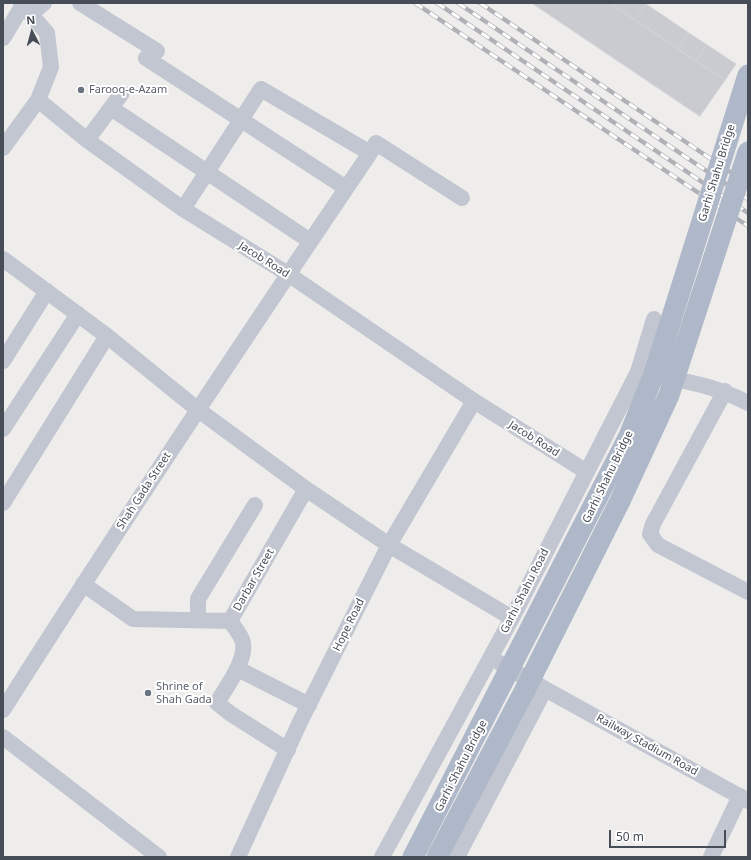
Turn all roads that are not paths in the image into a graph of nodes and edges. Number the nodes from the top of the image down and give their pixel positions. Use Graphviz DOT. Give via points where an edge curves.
graph roads {
  1 [pos="44,3"];
  2 [pos="80,3"];
  3 [pos="25,7"];
  4 [pos="3,38"];
  5 [pos="748,75"];
  6 [pos="122,93"];
  7 [pos="38,100"];
  8 [pos="111,108"];
  9 [pos="241,120"];
  10 [pos="9,129"];
  11 [pos="87,140"];
  12 [pos="3,148"];
  13 [pos="370,152"];
  14 [pos="748,152"];
  15 [pos="207,173"];
  16 [pos="346,188"];
  17 [pos="462,198"];
  18 [pos="183,209"];
  19 [pos="310,241"];
  20 [pos="3,259"];
  21 [pos="288,274"];
  22 [pos="47,291"];
  23 [pos="78,314"];
  24 [pos="654,319"];
  25 [pos="107,336"];
  26 [pos="3,361"];
  27 [pos="638,372"];
  28 [pos="725,391"];
  29 [pos="474,401"];
  30 [pos="748,403"];
  31 [pos="197,409"];
  32 [pos="3,429"];
  33 [pos="587,472"];
  34 [pos="306,489"];
  35 [pos="3,503"];
  36 [pos="255,505"];
  37 [pos="389,545"];
  38 [pos="83,584"];
  39 [pos="748,592"];
  40 [pos="512,618"];
  41 [pos="198,620"];
  42 [pos="230,621"];
  43 [pos="491,657"];
  44 [pos="238,669"];
  45 [pos="536,689"];
  46 [pos="309,705"];
  47 [pos="3,710"];
  48 [pos="3,737"];
  49 [pos="288,750"];
  50 [pos="744,799"];
  51 [pos="158,857"];
  52 [pos="238,857"];
  53 [pos="382,857"];
  54 [pos="413,857"];
  55 [pos="438,857"];
  56 [pos="457,857"];
  57 [pos="711,857"];
  1 -- 3 [label="street"];
  2 -- 9 [label="street"];
  3 -- 4 [label="street"];
  3 -- 7 [label="street" via="48,33 51,67"];
  5 -- 54 [label="main road, Garhi Shahu Bridge, bridge" via="654,374 629,436"];
  6 -- 8 [label="street"];
  7 -- 10 [label="street"];
  7 -- 11 [label="street, Jacob Road"];
  8 -- 11 [label="street"];
  8 -- 15 [label="street"];
  9 -- 13 [label="street" via="261,89"];
  9 -- 15 [label="street"];
  9 -- 16 [label="street"];
  10 -- 12 [label="street"];
  11 -- 18 [label="street, Jacob Road"];
  13 -- 16 [label="street, Shah Gada Street"];
  13 -- 17 [label="street" via="376,143"];
  14 -- 45 [label="main road, Garhi Shahu Bridge, bridge" via="669,395"];
  15 -- 18 [label="street"];
  15 -- 19 [label="street"];
  16 -- 19 [label="street, Shah Gada Street"];
  18 -- 21 [label="street, Jacob Road"];
  19 -- 21 [label="street, Shah Gada Street"];
  20 -- 22 [label="street"];
  21 -- 29 [label="street, Jacob Road"];
  21 -- 31 [label="street, Shah Gada Street"];
  22 -- 23 [label="street"];
  22 -- 26 [label="street"];
  23 -- 25 [label="street"];
  23 -- 32 [label="street"];
  24 -- 27 [label="street, Garhi Shahu Road"];
  25 -- 31 [label="street"];
  25 -- 35 [label="street"];
  27 -- 28 [label="street"];
  27 -- 33 [label="street, Garhi Shahu Road"];
  28 -- 30 [label="street"];
  28 -- 39 [label="street" via="650,534 658,545"];
  29 -- 33 [label="street, Jacob Road"];
  29 -- 37 [label="street, Hope Road"];
  31 -- 34 [label="street"];
  31 -- 38 [label="street, Shah Gada Street"];
  33 -- 40 [label="street, Garhi Shahu Road"];
  34 -- 37 [label="street"];
  34 -- 42 [label="street, Darbar Street"];
  36 -- 41 [label="street" via="198,599"];
  37 -- 40 [label="street"];
  37 -- 46 [label="street, Hope Road"];
  38 -- 41 [label="street" via="133,619"];
  38 -- 47 [label="street, Shah Gada Street"];
  40 -- 43 [label="street, Garhi Shahu Road"];
  41 -- 42 [label="street"];
  42 -- 44 [label="street, Darbar Street" via="243,642"];
  43 -- 45 [label="street, Railway Stadium Road"];
  43 -- 53 [label="street, Garhi Shahu Road"];
  44 -- 46 [label="street"];
  44 -- 49 [label="street, Darbar Street" via="217,703"];
  45 -- 50 [label="street, Railway Stadium Road"];
  45 -- 55 [label="main road, Garhi Shahu Bridge"];
  45 -- 56 [label="street"];
  46 -- 49 [label="street, Hope Road"];
  48 -- 51 [label="street"];
  49 -- 52 [label="street, Hope Road"];
  50 -- 57 [label="street"];
}
